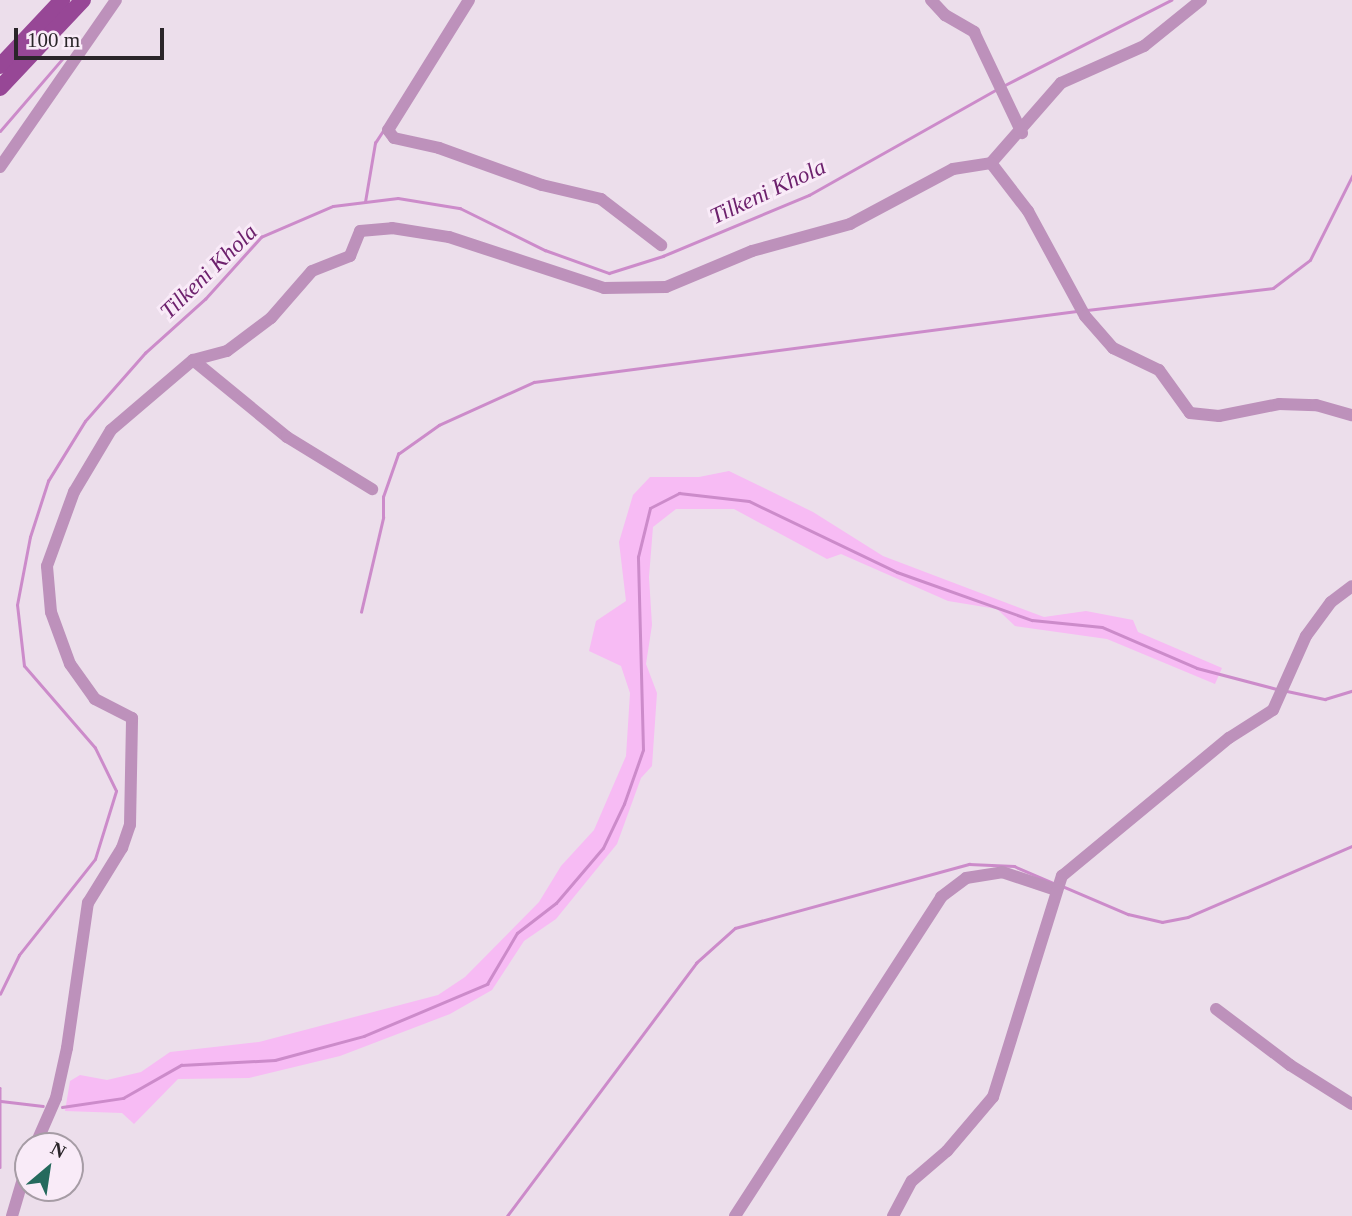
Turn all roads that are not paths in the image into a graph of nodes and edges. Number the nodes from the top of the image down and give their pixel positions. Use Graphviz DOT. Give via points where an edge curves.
graph roads {
  1 [pos="62,0"];
  2 [pos="83,0"];
  3 [pos="116,0"];
  4 [pos="470,0"];
  5 [pos="931,0"];
  6 [pos="1201,0"];
  7 [pos="0,66"];
  8 [pos="0,88"];
  9 [pos="1022,133"];
  10 [pos="991,163"];
  11 [pos="0,167"];
  12 [pos="662,245"];
  13 [pos="193,360"];
  14 [pos="1352,415"];
  15 [pos="372,489"];
  16 [pos="1352,586"];
  17 [pos="1056,890"];
  18 [pos="1216,1009"];
  19 [pos="1352,1104"];
  20 [pos="41,1132"];
  21 [pos="735,1216"];
  22 [pos="893,1216"];
  1 -- 7 [label="main road"];
  2 -- 8 [label="main road"];
  3 -- 11 [label="street"];
  4 -- 12 [label="street" via="388,130 394,138 601,199"];
  5 -- 9 [label="street" via="945,15 974,32"];
  6 -- 9 [label="street" via="1144,46 1061,83 1025,121"];
  9 -- 10 [label="street"];
  10 -- 13 [label="street" via="953,169 850,224 752,251 666,287 604,288 449,237 392,228 360,231 350,256 312,271 271,318 227,351"];
  10 -- 14 [label="street" via="1028,211 1082,311 1113,348 1159,370 1190,413 1219,416 1279,404 1317,405"];
  13 -- 15 [label="street" via="287,437"];
  13 -- 20 [label="street" via="111,430 75,492 47,566 51,612 70,664 95,699 132,718 134,765 130,825 122,848 88,903 67,1048 56,1098"];
  16 -- 17 [label="street" via="1331,602 1306,636 1273,710 1229,738 1062,876"];
  17 -- 21 [label="street" via="1002,872 966,878 941,897"];
  17 -- 22 [label="street" via="993,1097 947,1152 912,1181"];
  18 -- 19 [label="street" via="1290,1065"];
}
